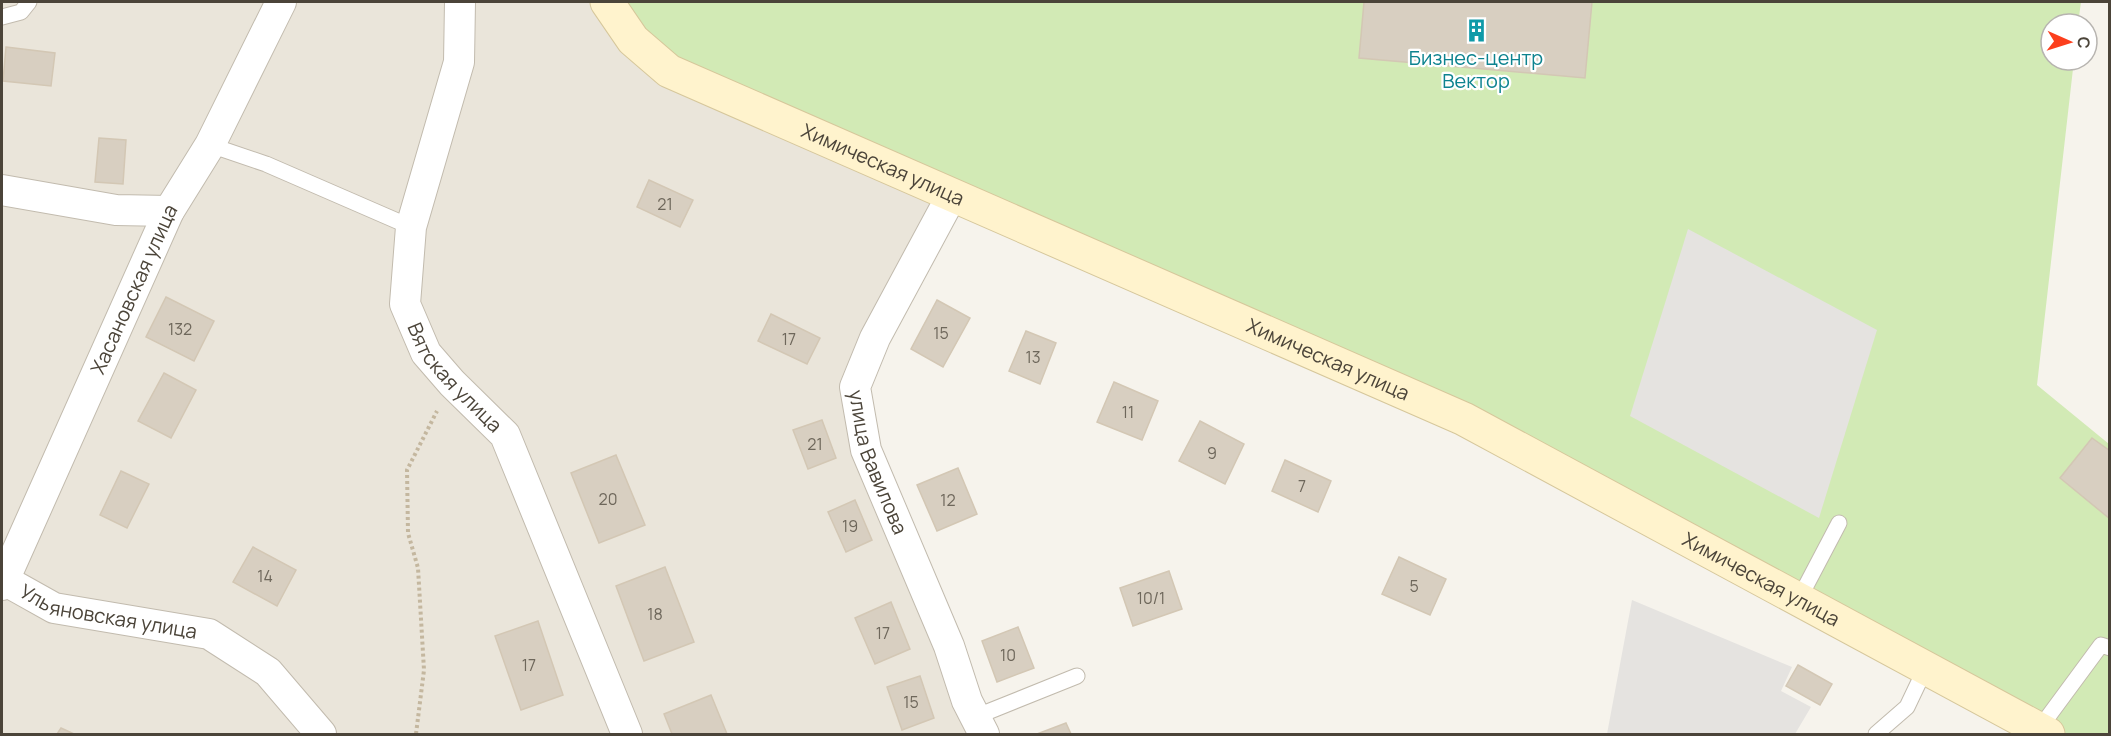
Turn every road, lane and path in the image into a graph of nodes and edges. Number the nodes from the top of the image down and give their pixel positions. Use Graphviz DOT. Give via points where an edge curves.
graph roads {
  1 [pos="29,2"];
  2 [pos="281,2"];
  3 [pos="460,2"];
  4 [pos="607,2"];
  5 [pos="2,17"];
  6 [pos="210,145"];
  7 [pos="2,190"];
  8 [pos="951,195"];
  9 [pos="170,212"];
  10 [pos="411,227"];
  11 [pos="452,383"];
  12 [pos="1839,523"];
  13 [pos="3,582"];
  14 [pos="1799,599"];
  15 [pos="2109,648"];
  16 [pos="1926,667"];
  17 [pos="1077,676"];
  18 [pos="980,726"];
  19 [pos="2043,732"];
  20 [pos="321,735"];
  21 [pos="416,735"];
  22 [pos="627,735"];
  23 [pos="1876,735"];
  1 -- 5 [label="lane" via="21,12"];
  2 -- 6 [label="street, Хасановская улица"];
  3 -- 10 [label="street, Вятская улица" via="459,62"];
  4 -- 8 [label="street, Химическая улица" via="633,39 669,71"];
  6 -- 9 [label="street, Хасановская улица"];
  6 -- 10 [label="lane" via="266,164"];
  7 -- 9 [label="street" via="116,210"];
  8 -- 14 [label="street, Химическая улица" via="1464,419"];
  8 -- 18 [label="street, улица Вавилова" via="875,338 855,387 866,450"];
  9 -- 13 [label="street, Хасановская улица"];
  10 -- 11 [label="street, Вятская улица" via="405,304 426,353"];
  11 -- 21 [label="path" via="406,470 408,533 418,568 424,670"];
  11 -- 22 [label="street, Вятская улица" via="505,435"];
  12 -- 14 [label="lane"];
  13 -- 20 [label="street, Ульяновская улица" via="54,608 209,634 268,672"];
  14 -- 16 [label="street, Химическая улица"];
  15 -- 19 [label="lane" via="2101,645"];
  16 -- 19 [label="street, Химическая улица"];
  16 -- 23 [label="lane" via="1906,707"];
  17 -- 18 [label="lane"];
}
